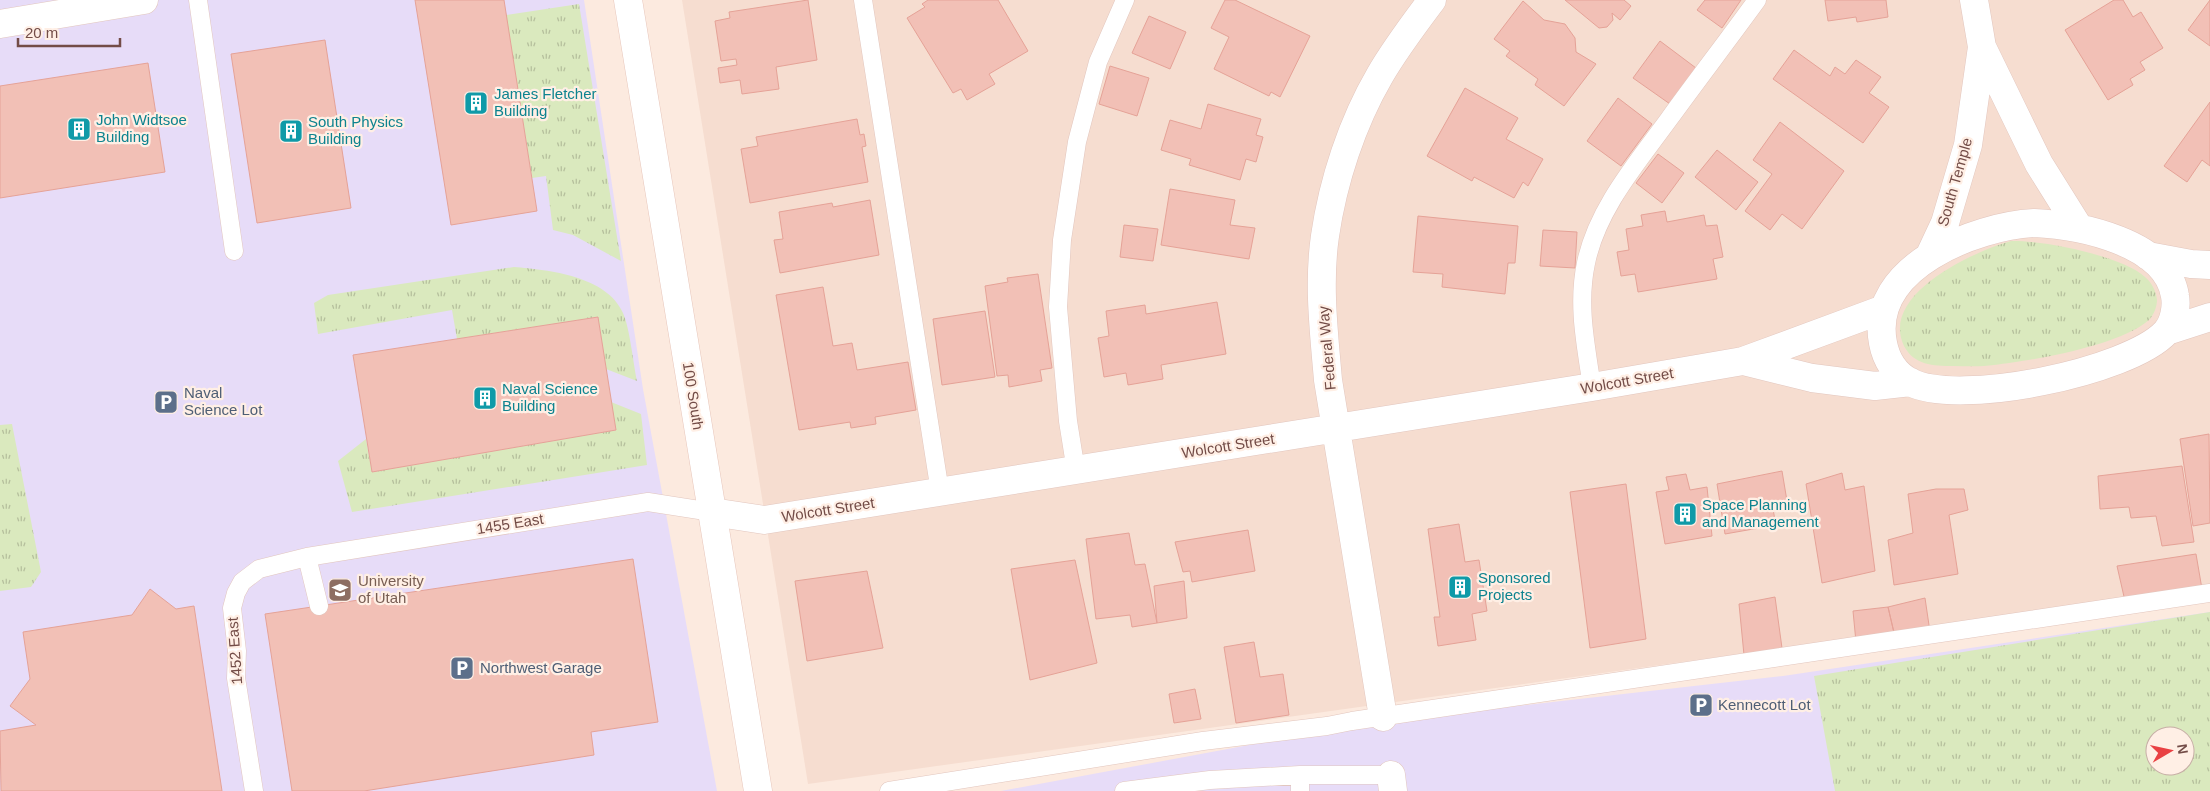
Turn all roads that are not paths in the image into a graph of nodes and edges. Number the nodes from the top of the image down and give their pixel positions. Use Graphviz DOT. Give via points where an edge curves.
graph roads {
  1 [pos="144,0"];
  2 [pos="198,0"];
  3 [pos="628,0"];
  4 [pos="863,0"];
  5 [pos="1125,0"];
  6 [pos="1432,0"];
  7 [pos="1757,0"];
  8 [pos="1974,0"];
  9 [pos="0,24"];
  10 [pos="1982,47"];
  11 [pos="2080,228"];
  12 [pos="234,251"];
  13 [pos="1930,255"];
  14 [pos="2148,256"];
  15 [pos="2210,265"];
  16 [pos="1884,309"];
  17 [pos="2210,317"];
  18 [pos="2167,331"];
  19 [pos="1743,360"];
  20 [pos="1911,382"];
  21 [pos="1592,388"];
  22 [pos="1337,428"];
  23 [pos="1076,471"];
  24 [pos="940,492"];
  25 [pos="712,512"];
  26 [pos="307,557"];
  27 [pos="2210,593"];
  28 [pos="319,606"];
  29 [pos="1383,717"];
  30 [pos="1300,783"];
  31 [pos="1392,783"];
  32 [pos="1211,785"];
  33 [pos="254,791"];
  34 [pos="758,791"];
  35 [pos="889,791"];
  36 [pos="1124,791"];
  1 -- 9 [label="street"];
  2 -- 12 [label="lane"];
  3 -- 25 [label="street, 100 South"];
  4 -- 24 [label="lane"];
  5 -- 23 [label="lane" via="1098,62 1076,142 1062,240 1058,307"];
  6 -- 22 [label="street, Federal Way" via="1379,75 1346,152 1334,192 1325,236 1322,279 1328,380"];
  7 -- 21 [label="lane" via="1604,211 1586,262 1581,315"];
  8 -- 10 [label="street, South Temple"];
  10 -- 11 [label="street, South Temple" via="2040,164"];
  10 -- 13 [label="street, South Temple" via="1968,145 1945,223"];
  11 -- 13 [label="street" via="2058,224 2010,224 1954,242"];
  11 -- 14 [label="street" via="2100,233"];
  13 -- 16 [label="street" via="1898,284"];
  14 -- 15 [label="street"];
  14 -- 18 [label="street" via="2174,287 2174,317"];
  16 -- 19 [label="street, Wolcott Street"];
  16 -- 20 [label="street" via="1886,356"];
  17 -- 18 [label="street"];
  18 -- 20 [label="street" via="2118,361 2051,380 1977,389 1941,389"];
  19 -- 20 [label="street, Wolcott Street" via="1812,378 1875,386"];
  19 -- 21 [label="street, Wolcott Street"];
  21 -- 22 [label="street, Wolcott Street"];
  22 -- 23 [label="street, Wolcott Street"];
  22 -- 29 [label="street, Federal Way"];
  23 -- 24 [label="street, Wolcott Street"];
  24 -- 25 [label="street, Wolcott Street" via="764,520"];
  25 -- 26 [label="lane, 1455 East" via="648,502"];
  25 -- 34 [label="street, 100 South"];
  26 -- 28 [label="lane"];
  26 -- 33 [label="lane, 1452 East" via="259,569 242,582 232,608 237,651 236,678"];
  27 -- 29 [label="lane"];
  29 -- 35 [label="lane" via="1203,741"];
  30 -- 31 [label="lane"];
  30 -- 32 [label="lane"];
  32 -- 36 [label="lane"];
}
